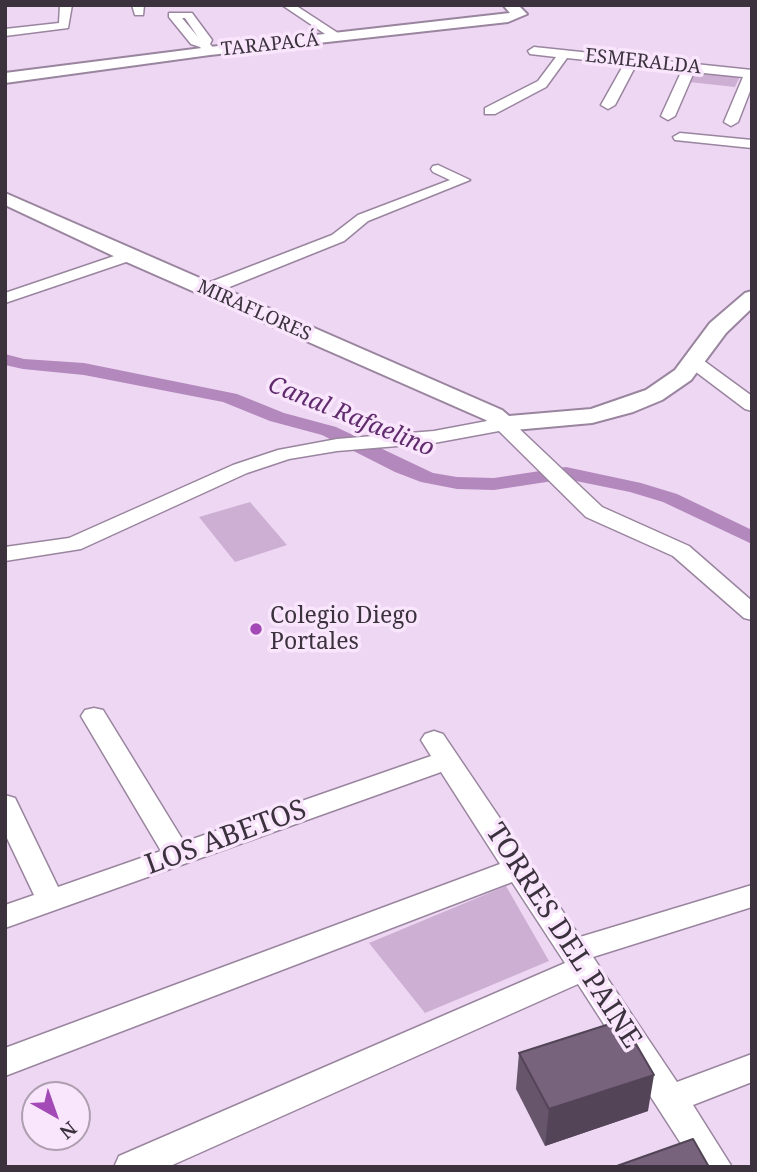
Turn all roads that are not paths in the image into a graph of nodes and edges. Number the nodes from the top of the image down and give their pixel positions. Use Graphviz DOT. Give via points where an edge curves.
graph roads {
  1 [pos="66,5"];
  2 [pos="288,5"];
  3 [pos="510,5"];
  4 [pos="5,33"];
  5 [pos="338,37"];
  6 [pos="534,51"];
  7 [pos="564,54"];
  8 [pos="632,61"];
  9 [pos="690,67"];
  10 [pos="751,74"];
  11 [pos="5,78"];
  12 [pos="608,105"];
  13 [pos="489,111"];
  14 [pos="668,116"];
  15 [pos="731,122"];
  16 [pos="680,137"];
  17 [pos="752,144"];
  18 [pos="438,169"];
  19 [pos="5,198"];
  20 [pos="129,256"];
  21 [pos="205,290"];
  22 [pos="752,297"];
  23 [pos="7,298"];
  24 [pos="694,362"];
  25 [pos="752,405"];
  26 [pos="503,424"];
  27 [pos="370,443"];
  28 [pos="340,445"];
  29 [pos="5,554"];
  30 [pos="752,613"];
  31 [pos="94,716"];
  32 [pos="441,750"];
  33 [pos="5,805"];
  34 [pos="178,856"];
  35 [pos="519,868"];
  36 [pos="752,896"];
  37 [pos="51,901"];
  38 [pos="5,917"];
  39 [pos="579,960"];
  40 [pos="5,1062"];
  41 [pos="752,1068"];
  42 [pos="671,1098"];
  43 [pos="131,1167"];
  44 [pos="715,1167"];
  1 -- 4 [label="street" via="64,26"];
  2 -- 5 [label="street"];
  3 -- 5 [label="street, TARAPACÁ" via="520,14"];
  5 -- 11 [label="street, TARAPACÁ" via="207,48"];
  6 -- 7 [label="street, ESMERALDA"];
  7 -- 8 [label="street, ESMERALDA"];
  7 -- 13 [label="street" via="542,85"];
  8 -- 9 [label="street, ESMERALDA"];
  8 -- 12 [label="street"];
  9 -- 10 [label="street, ESMERALDA"];
  9 -- 14 [label="street"];
  10 -- 15 [label="street"];
  16 -- 17 [label="street"];
  18 -- 21 [label="street" via="463,180 374,213 338,238"];
  19 -- 20 [label="street, MIRAFLORES"];
  20 -- 21 [label="street, MIRAFLORES"];
  20 -- 23 [label="street"];
  21 -- 26 [label="street, MIRAFLORES" via="494,415"];
  22 -- 24 [label="street" via="718,328"];
  24 -- 25 [label="street"];
  24 -- 26 [label="street" via="666,388 625,407 592,416"];
  26 -- 27 [label="street"];
  26 -- 30 [label="street" via="594,512 681,551"];
  27 -- 28 [label="street"];
  28 -- 29 [label="street" via="260,461 73,544"];
  31 -- 34 [label="street"];
  32 -- 34 [label="street, LOS ABETOS"];
  32 -- 35 [label="street, TORRES DEL PAINE"];
  33 -- 37 [label="street"];
  34 -- 37 [label="street, LOS ABETOS"];
  35 -- 39 [label="street, TORRES DEL PAINE"];
  35 -- 40 [label="street"];
  36 -- 39 [label="street"];
  37 -- 38 [label="street, LOS ABETOS"];
  39 -- 42 [label="street, TORRES DEL PAINE"];
  39 -- 43 [label="street"];
  41 -- 42 [label="street"];
  42 -- 44 [label="street, TORRES DEL PAINE"];
}
